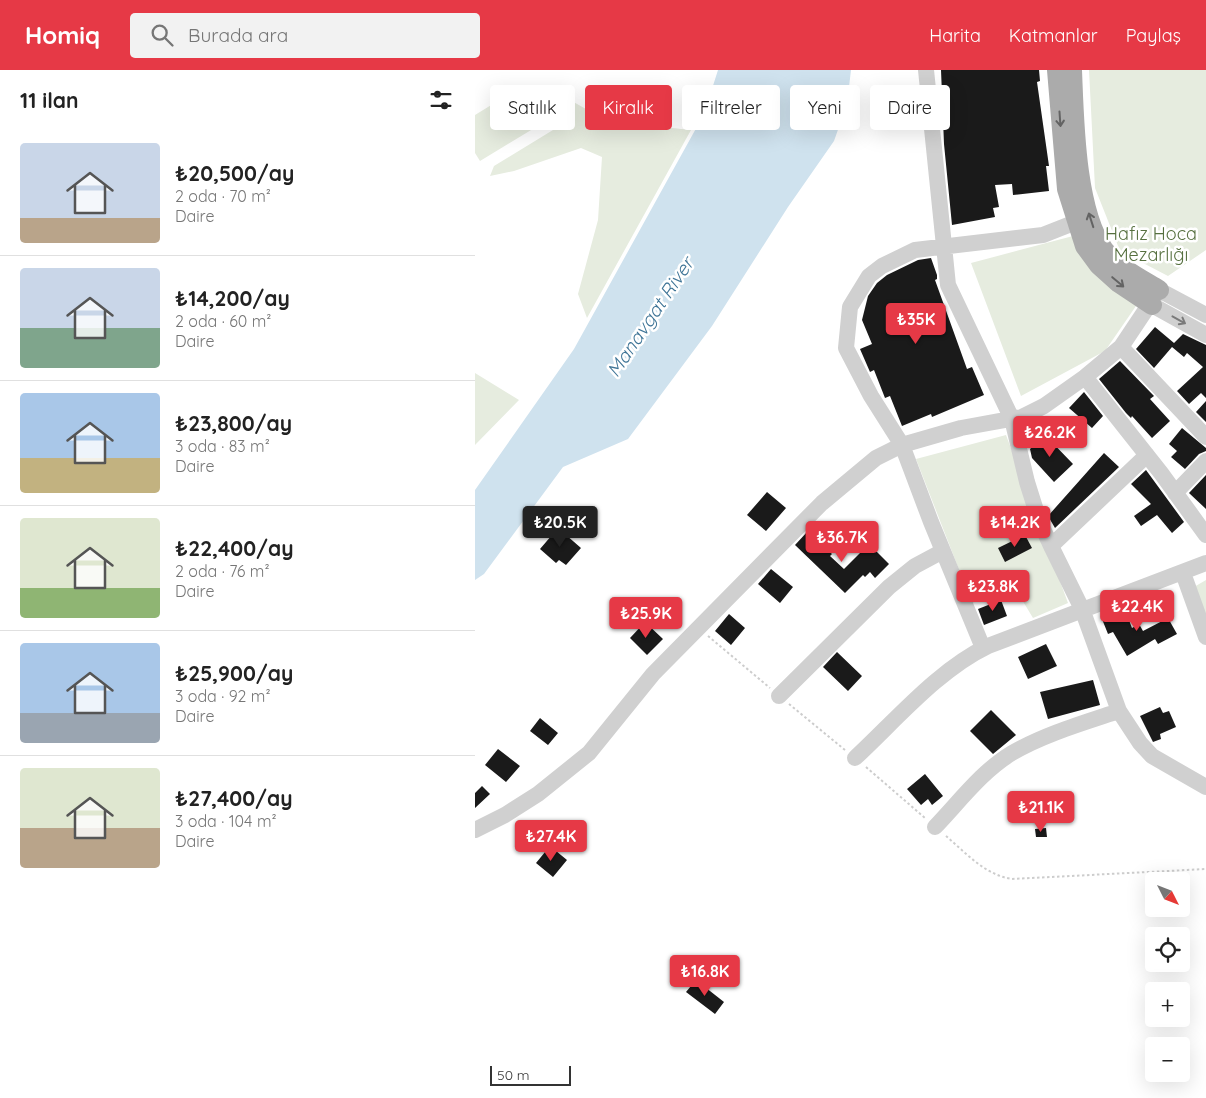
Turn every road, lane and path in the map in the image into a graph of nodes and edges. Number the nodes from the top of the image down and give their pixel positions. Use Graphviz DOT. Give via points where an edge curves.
graph roads {
  1 [pos="926,70"];
  2 [pos="1057,70"];
  3 [pos="1072,70"];
  4 [pos="1076,222"];
  5 [pos="943,246"];
  6 [pos="1155,298"];
  7 [pos="1206,315"];
  8 [pos="1206,335"];
  9 [pos="1121,347"];
  10 [pos="1085,378"];
  11 [pos="1011,419"];
  12 [pos="1206,437"];
  13 [pos="902,444"];
  14 [pos="1147,455"];
  15 [pos="1206,461"];
  16 [pos="1175,493"];
  17 [pos="1206,535"];
  18 [pos="1051,546"];
  19 [pos="943,551"];
  20 [pos="1206,563"];
  21 [pos="1183,573"];
  22 [pos="1082,609"];
  23 [pos="699,628"];
  24 [pos="1206,637"];
  25 [pos="983,648"];
  26 [pos="779,696"];
  27 [pos="1119,711"];
  28 [pos="855,758"];
  29 [pos="1206,787"];
  30 [pos="935,827"];
  31 [pos="475,830"];
  32 [pos="1206,869"];
  1 -- 5 [label="street"];
  2 -- 4 [label="main road, one-way" via="1067,189"];
  6 -- 3 [label="main road, one-way" via="1104,250 1094,230 1081,189"];
  4 -- 5 [label="street" via="1043,235"];
  4 -- 6 [label="main road, one-way" via="1085,246 1099,265 1119,283"];
  5 -- 11 [label="street" via="948,286"];
  5 -- 13 [label="street" via="915,250 882,266 869,276 851,307 846,348 871,396"];
  6 -- 7 [label="street"];
  6 -- 8 [label="street, one-way"];
  6 -- 9 [label="street"];
  9 -- 10 [label="street"];
  9 -- 12 [label="street"];
  10 -- 11 [label="street" via="1044,406"];
  10 -- 14 [label="street"];
  11 -- 13 [label="street"];
  11 -- 18 [label="street" via="1027,482"];
  13 -- 19 [label="street"];
  13 -- 23 [label="street" via="876,458 822,503"];
  14 -- 16 [label="street"];
  14 -- 18 [label="street"];
  15 -- 16 [label="street"];
  16 -- 17 [label="street"];
  18 -- 22 [label="street"];
  19 -- 25 [label="street"];
  19 -- 26 [label="street" via="915,566 889,587"];
  20 -- 21 [label="street"];
  21 -- 22 [label="street"];
  21 -- 24 [label="street"];
  22 -- 25 [label="street"];
  22 -- 27 [label="street"];
  23 -- 26 [label="path"];
  23 -- 31 [label="street" via="653,674 589,753 538,794"];
  25 -- 28 [label="street" via="948,670"];
  26 -- 28 [label="path"];
  27 -- 29 [label="street" via="1152,756"];
  27 -- 30 [label="street" via="1066,728 1012,753 986,773"];
  28 -- 30 [label="path"];
  30 -- 32 [label="path" via="984,869 999,877 1012,879"];
}
